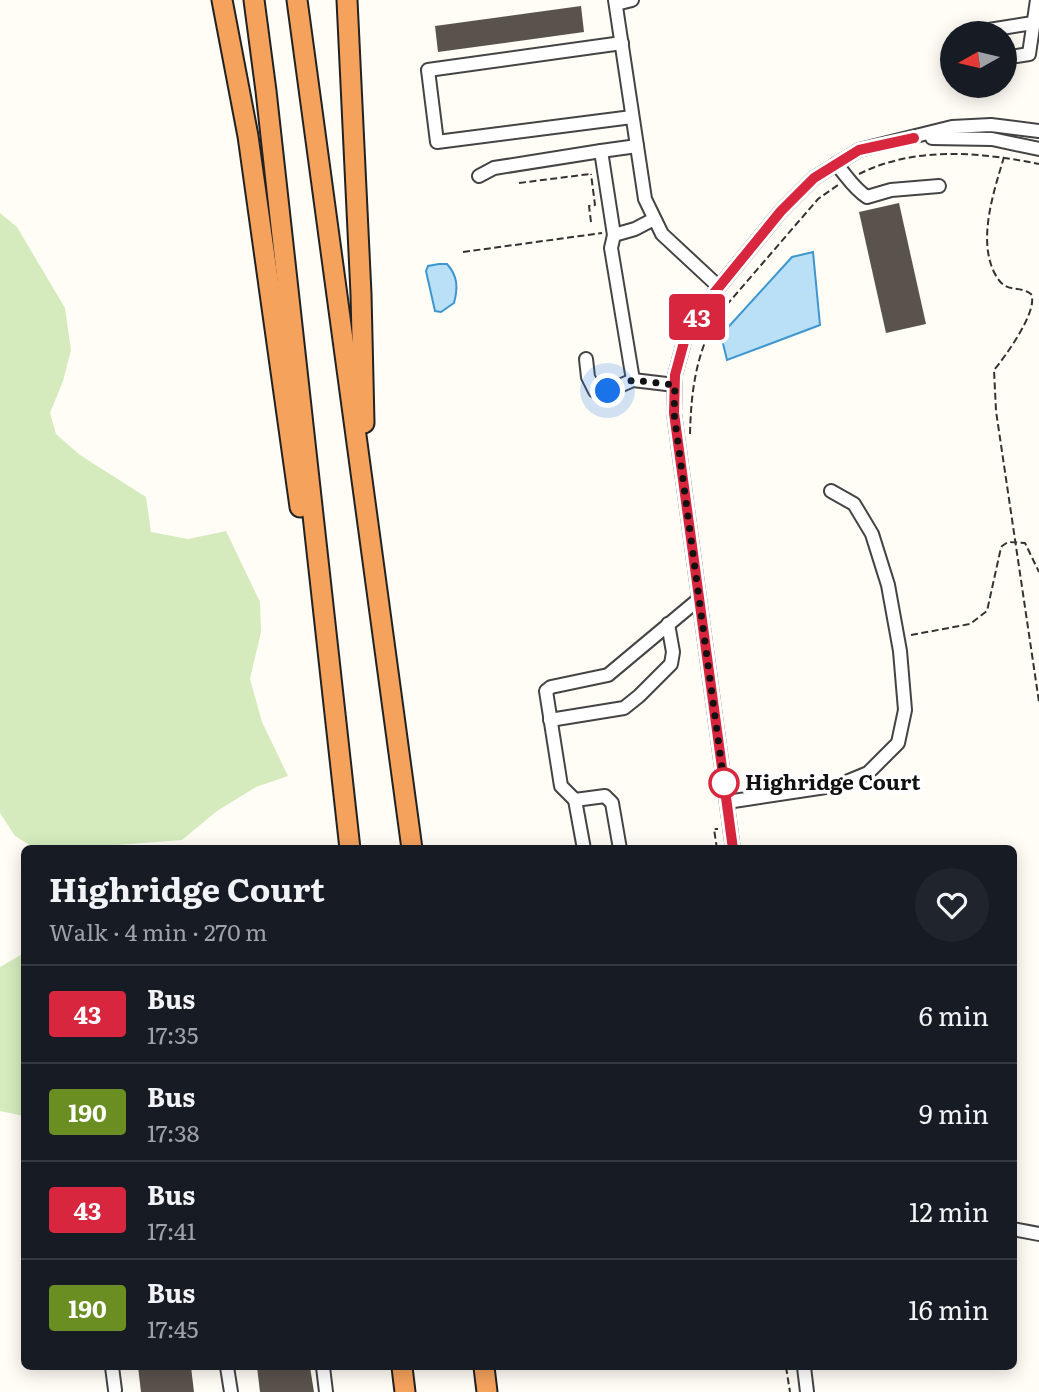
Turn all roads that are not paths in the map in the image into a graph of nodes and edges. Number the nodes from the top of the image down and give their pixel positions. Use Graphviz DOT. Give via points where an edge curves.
graph roads {
  1 [pos="222,0"];
  2 [pos="254,0"];
  3 [pos="297,0"];
  4 [pos="347,0"];
  5 [pos="632,0"];
  6 [pos="1037,0"];
  7 [pos="616,2"];
  8 [pos="1033,23"];
  9 [pos="1017,25"];
  10 [pos="622,43"];
  11 [pos="1017,56"];
  12 [pos="632,117"];
  13 [pos="1039,131"];
  14 [pos="914,138"];
  15 [pos="637,146"];
  16 [pos="1039,149"];
  17 [pos="601,151"];
  18 [pos="836,164"];
  19 [pos="479,176"];
  20 [pos="940,186"];
  21 [pos="654,219"];
  22 [pos="614,233"];
  23 [pos="719,286"];
  24 [pos="586,359"];
  25 [pos="633,380"];
  26 [pos="675,385"];
  27 [pos="362,473"];
  28 [pos="831,491"];
  29 [pos="699,599"];
  30 [pos="668,624"];
  31 [pos="550,720"];
  32 [pos="344,791"];
  33 [pos="575,800"];
  34 [pos="727,802"];
  35 [pos="350,845"];
  36 [pos="411,845"];
  37 [pos="583,845"];
  38 [pos="619,845"];
  39 [pos="732,845"];
  40 [pos="1017,1230"];
  41 [pos="1039,1234"];
  42 [pos="112,1370"];
  43 [pos="227,1370"];
  44 [pos="323,1370"];
  45 [pos="402,1370"];
  46 [pos="484,1370"];
  47 [pos="804,1370"];
  48 [pos="111,1391"];
  49 [pos="231,1392"];
  50 [pos="326,1392"];
  51 [pos="405,1392"];
  52 [pos="488,1392"];
  53 [pos="807,1392"];
  1 -- 32 [label="highway" via="248,136"];
  2 -- 32 [label="highway"];
  3 -- 27 [label="highway"];
  4 -- 27 [label="highway" via="364,376"];
  5 -- 7 [label="street"];
  6 -- 8 [label="street"];
  7 -- 10 [label="street"];
  8 -- 9 [label="street"];
  8 -- 11 [label="street" via="1029,54"];
  10 -- 12 [label="street"];
  10 -- 12 [label="street" via="428,70 437,142"];
  12 -- 15 [label="street"];
  13 -- 14 [label="street" via="991,125 952,127"];
  14 -- 16 [label="street" via="992,139"];
  14 -- 18 [label="street" via="859,150"];
  15 -- 17 [label="street"];
  15 -- 21 [label="street" via="645,199"];
  17 -- 19 [label="street" via="494,169"];
  17 -- 22 [label="street"];
  18 -- 20 [label="street" via="852,187 867,197"];
  18 -- 23 [label="street" via="814,178 781,211"];
  21 -- 22 [label="street"];
  21 -- 23 [label="street" via="662,234"];
  22 -- 25 [label="street" via="611,248"];
  23 -- 26 [label="street" via="684,342"];
  24 -- 25 [label="street" via="595,391 608,391"];
  25 -- 26 [label="street"];
  26 -- 29 [label="street" via="674,413"];
  27 -- 36 [label="highway"];
  28 -- 34 [label="street" via="854,504 872,534 888,585 905,710 898,743 868,773 839,785"];
  29 -- 30 [label="street"];
  29 -- 34 [label="street"];
  30 -- 31 [label="street" via="608,675 546,691"];
  30 -- 31 [label="street" via="671,664 624,708"];
  31 -- 33 [label="street" via="561,786"];
  32 -- 35 [label="highway"];
  33 -- 37 [label="street"];
  33 -- 38 [label="street" via="605,796 612,803"];
  34 -- 39 [label="street"];
  40 -- 41 [label="street"];
  42 -- 48 [label="street"];
  43 -- 49 [label="street"];
  44 -- 50 [label="street"];
  45 -- 51 [label="highway"];
  46 -- 52 [label="highway"];
  47 -- 53 [label="street"];
}
